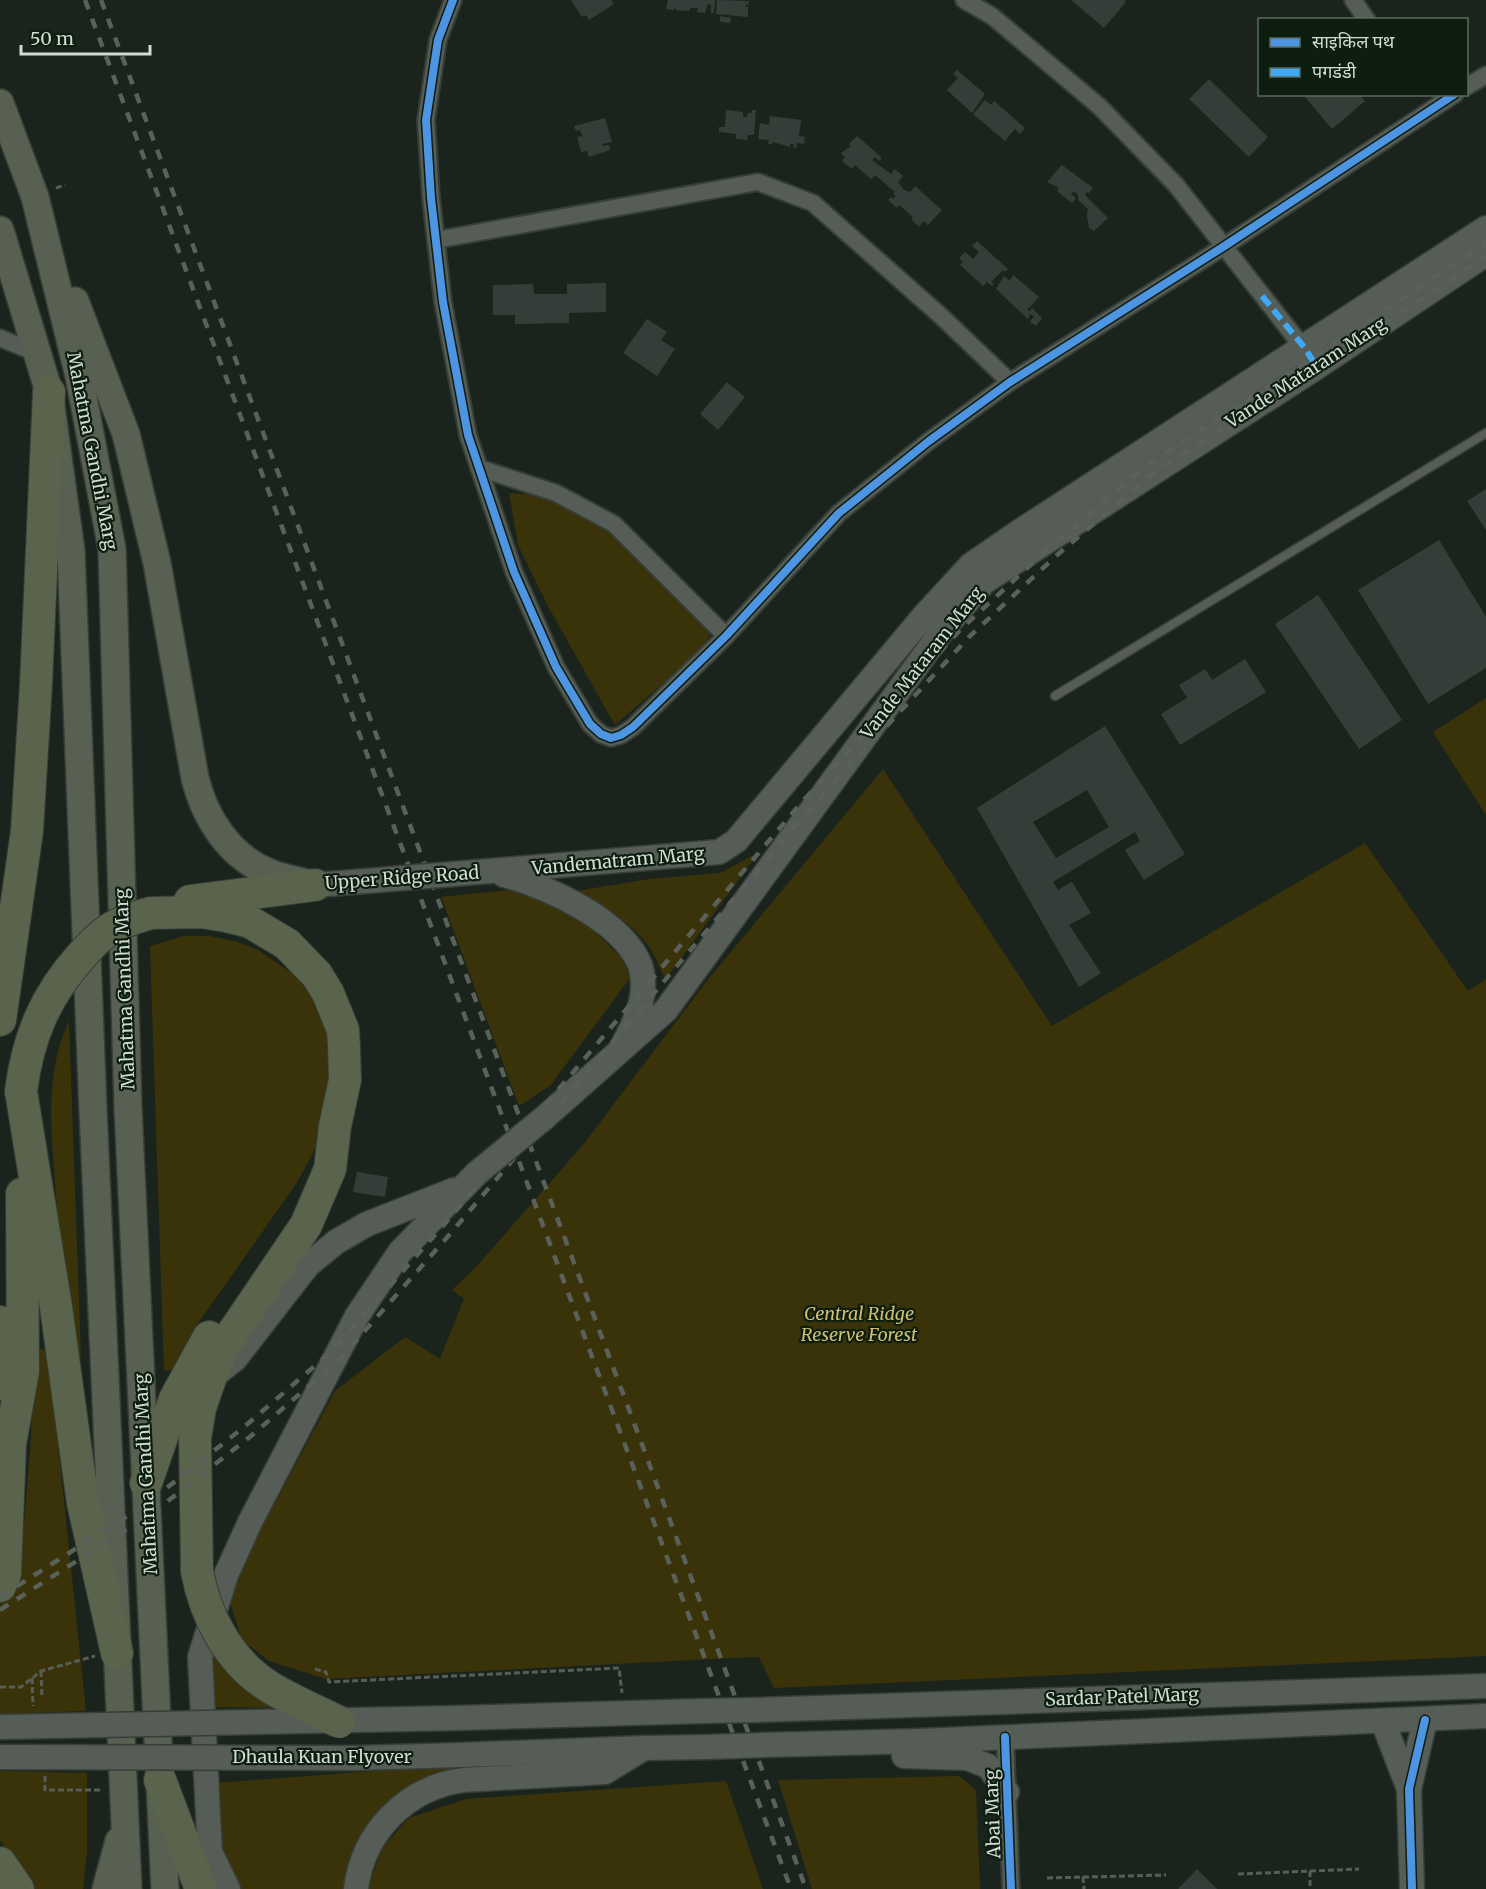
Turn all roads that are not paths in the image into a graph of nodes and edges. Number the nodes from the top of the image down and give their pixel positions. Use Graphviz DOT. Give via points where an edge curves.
graph roads {
  1 [pos="453,0"];
  2 [pos="964,0"];
  3 [pos="1353,0"];
  4 [pos="1366,18"];
  5 [pos="1486,75"];
  6 [pos="1468,86"];
  7 [pos="1447,96"];
  8 [pos="1432,100"];
  9 [pos="0,103"];
  10 [pos="35,196"];
  11 [pos="1486,228"];
  12 [pos="0,230"];
  13 [pos="436,240"];
  14 [pos="1222,246"];
  15 [pos="1486,254"];
  16 [pos="0,338"];
  17 [pos="1304,347"];
  18 [pos="37,353"];
  19 [pos="1317,367"];
  20 [pos="1010,382"];
  21 [pos="49,392"];
  22 [pos="1486,433"];
  23 [pos="479,468"];
  24 [pos="726,636"];
  25 [pos="1055,696"];
  26 [pos="810,753"];
  27 [pos="490,871"];
  28 [pos="315,885"];
  29 [pos="245,908"];
  30 [pos="0,1020"];
  31 [pos="620,1051"];
  32 [pos="21,1091"];
  33 [pos="335,1126"];
  34 [pos="470,1180"];
  35 [pos="0,1322"];
  36 [pos="210,1379"];
  37 [pos="5,1444"];
  38 [pos="146,1483"];
  39 [pos="0,1586"];
  40 [pos="117,1653"];
  41 [pos="1486,1686"];
  42 [pos="703,1711"];
  43 [pos="1486,1716"];
  44 [pos="1425,1720"];
  45 [pos="339,1722"];
  46 [pos="1383,1722"];
  47 [pos="0,1727"];
  48 [pos="1005,1737"];
  49 [pos="771,1745"];
  50 [pos="644,1748"];
  51 [pos="0,1757"];
  52 [pos="160,1780"];
  53 [pos="1408,1789"];
  54 [pos="1007,1792"];
  55 [pos="125,1821"];
  56 [pos="0,1863"];
  57 [pos="18,1889"];
  58 [pos="106,1889"];
  59 [pos="128,1889"];
  60 [pos="165,1889"];
  61 [pos="201,1889"];
  62 [pos="228,1889"];
  63 [pos="356,1889"];
  64 [pos="1011,1889"];
  65 [pos="1412,1889"];
  1 -- 13 [label="street" via="438,40 426,120"];
  2 -- 14 [label="street" via="992,16 1100,107 1176,185"];
  3 -- 4 [label="street"];
  5 -- 6 [label="street"];
  7 -- 8 [label="street"];
  8 -- 14 [label="street"];
  9 -- 10 [label="main road, Mahatma Gandhi Marg"];
  10 -- 28 [label="main road" via="126,434 157,563 195,778 204,808 221,835 243,857 270,873"];
  10 -- 38 [label="main road, Mahatma Gandhi Marg" via="79,376 112,549 128,1108"];
  11 -- 17 [label="main road, Vande Mataram Marg"];
  12 -- 18 [label="main road, Mahatma Gandhi Marg"];
  13 -- 20 [label="street" via="758,182 813,203 941,315"];
  13 -- 23 [label="street" via="443,302 468,435"];
  14 -- 17 [label="street"];
  14 -- 20 [label="street"];
  15 -- 19 [label="main road, Vande Mataram Marg"];
  16 -- 18 [label="street"];
  17 -- 19 [label="street"];
  17 -- 26 [label="main road, Vande Mataram Marg" via="971,565"];
  18 -- 21 [label="main road, Mahatma Gandhi Marg"];
  19 -- 31 [label="main road, Vande Mataram Marg" via="984,582 942,631 666,1010"];
  20 -- 24 [label="street" via="839,513"];
  21 -- 30 [label="highway" via="27,831"];
  21 -- 40 [label="main road, Mahatma Gandhi Marg" via="71,551"];
  22 -- 25 [label="lane"];
  23 -- 24 [label="street" via="556,493 614,524"];
  23 -- 24 [label="street" via="514,572 556,667 590,724 601,734 611,738 633,728"];
  26 -- 27 [label="main road, Vandematram Marg" via="736,841 719,852"];
  27 -- 28 [label="main road, Upper Ridge Road, bridge"];
  27 -- 31 [label="main road" via="536,885 575,903 630,949 640,966 643,991 639,1012"];
  28 -- 29 [label="highway"];
  29 -- 32 [label="highway, bridge" via="196,900 115,926 99,938 44,1007 30,1044"];
  29 -- 33 [label="highway" via="301,956 336,1009 343,1030 346,1065"];
  31 -- 34 [label="main road, Vande Mataram Marg, bridge"];
  32 -- 37 [label="highway" via="23,1371"];
  32 -- 40 [label="highway" via="82,1503"];
  33 -- 36 [label="highway" via="330,1169 306,1225 224,1346"];
  33 -- 38 [label="highway" via="303,1197 257,1271 203,1344 175,1399"];
  34 -- 36 [label="main road" via="367,1224 336,1242 309,1265 235,1359"];
  34 -- 62 [label="main road" via="400,1252 357,1316 226,1575 200,1657 210,1852"];
  35 -- 37 [label="highway"];
  36 -- 45 [label="highway, bridge" via="196,1423 195,1562 211,1616 242,1664 268,1686"];
  37 -- 39 [label="highway" via="4,1574"];
  38 -- 52 [label="main road, Mahatma Gandhi Marg"];
  40 -- 55 [label="main road, Mahatma Gandhi Marg"];
  41 -- 42 [label="main road, Sardar Patel Marg, bridge"];
  42 -- 45 [label="main road, Dhaula Kuan Flyover, bridge"];
  43 -- 44 [label="main road, Sardar Patel Marg"];
  44 -- 46 [label="main road, Sardar Patel Marg"];
  44 -- 53 [label="main road"];
  45 -- 47 [label="main road, Dhaula Kuan Flyover, bridge"];
  46 -- 48 [label="main road, Sardar Patel Marg"];
  46 -- 53 [label="main road"];
  48 -- 49 [label="main road, Sardar Patel Marg"];
  48 -- 54 [label="street, Abai Marg"];
  49 -- 50 [label="main road, Dhaula Kuan Flyover, bridge"];
  49 -- 54 [label="main road" via="799,1753 967,1758 988,1766"];
  50 -- 51 [label="main road, Dhaula Kuan Flyover, bridge" via="357,1758"];
  50 -- 63 [label="main road" via="604,1772 462,1780 426,1790 394,1811 376,1833 363,1859"];
  52 -- 60 [label="main road, Mahatma Gandhi Marg"];
  52 -- 61 [label="highway"];
  53 -- 65 [label="main road"];
  54 -- 64 [label="street, Abai Marg"];
  55 -- 58 [label="main road"];
  55 -- 59 [label="main road, Mahatma Gandhi Marg"];
  56 -- 57 [label="highway"];
}
